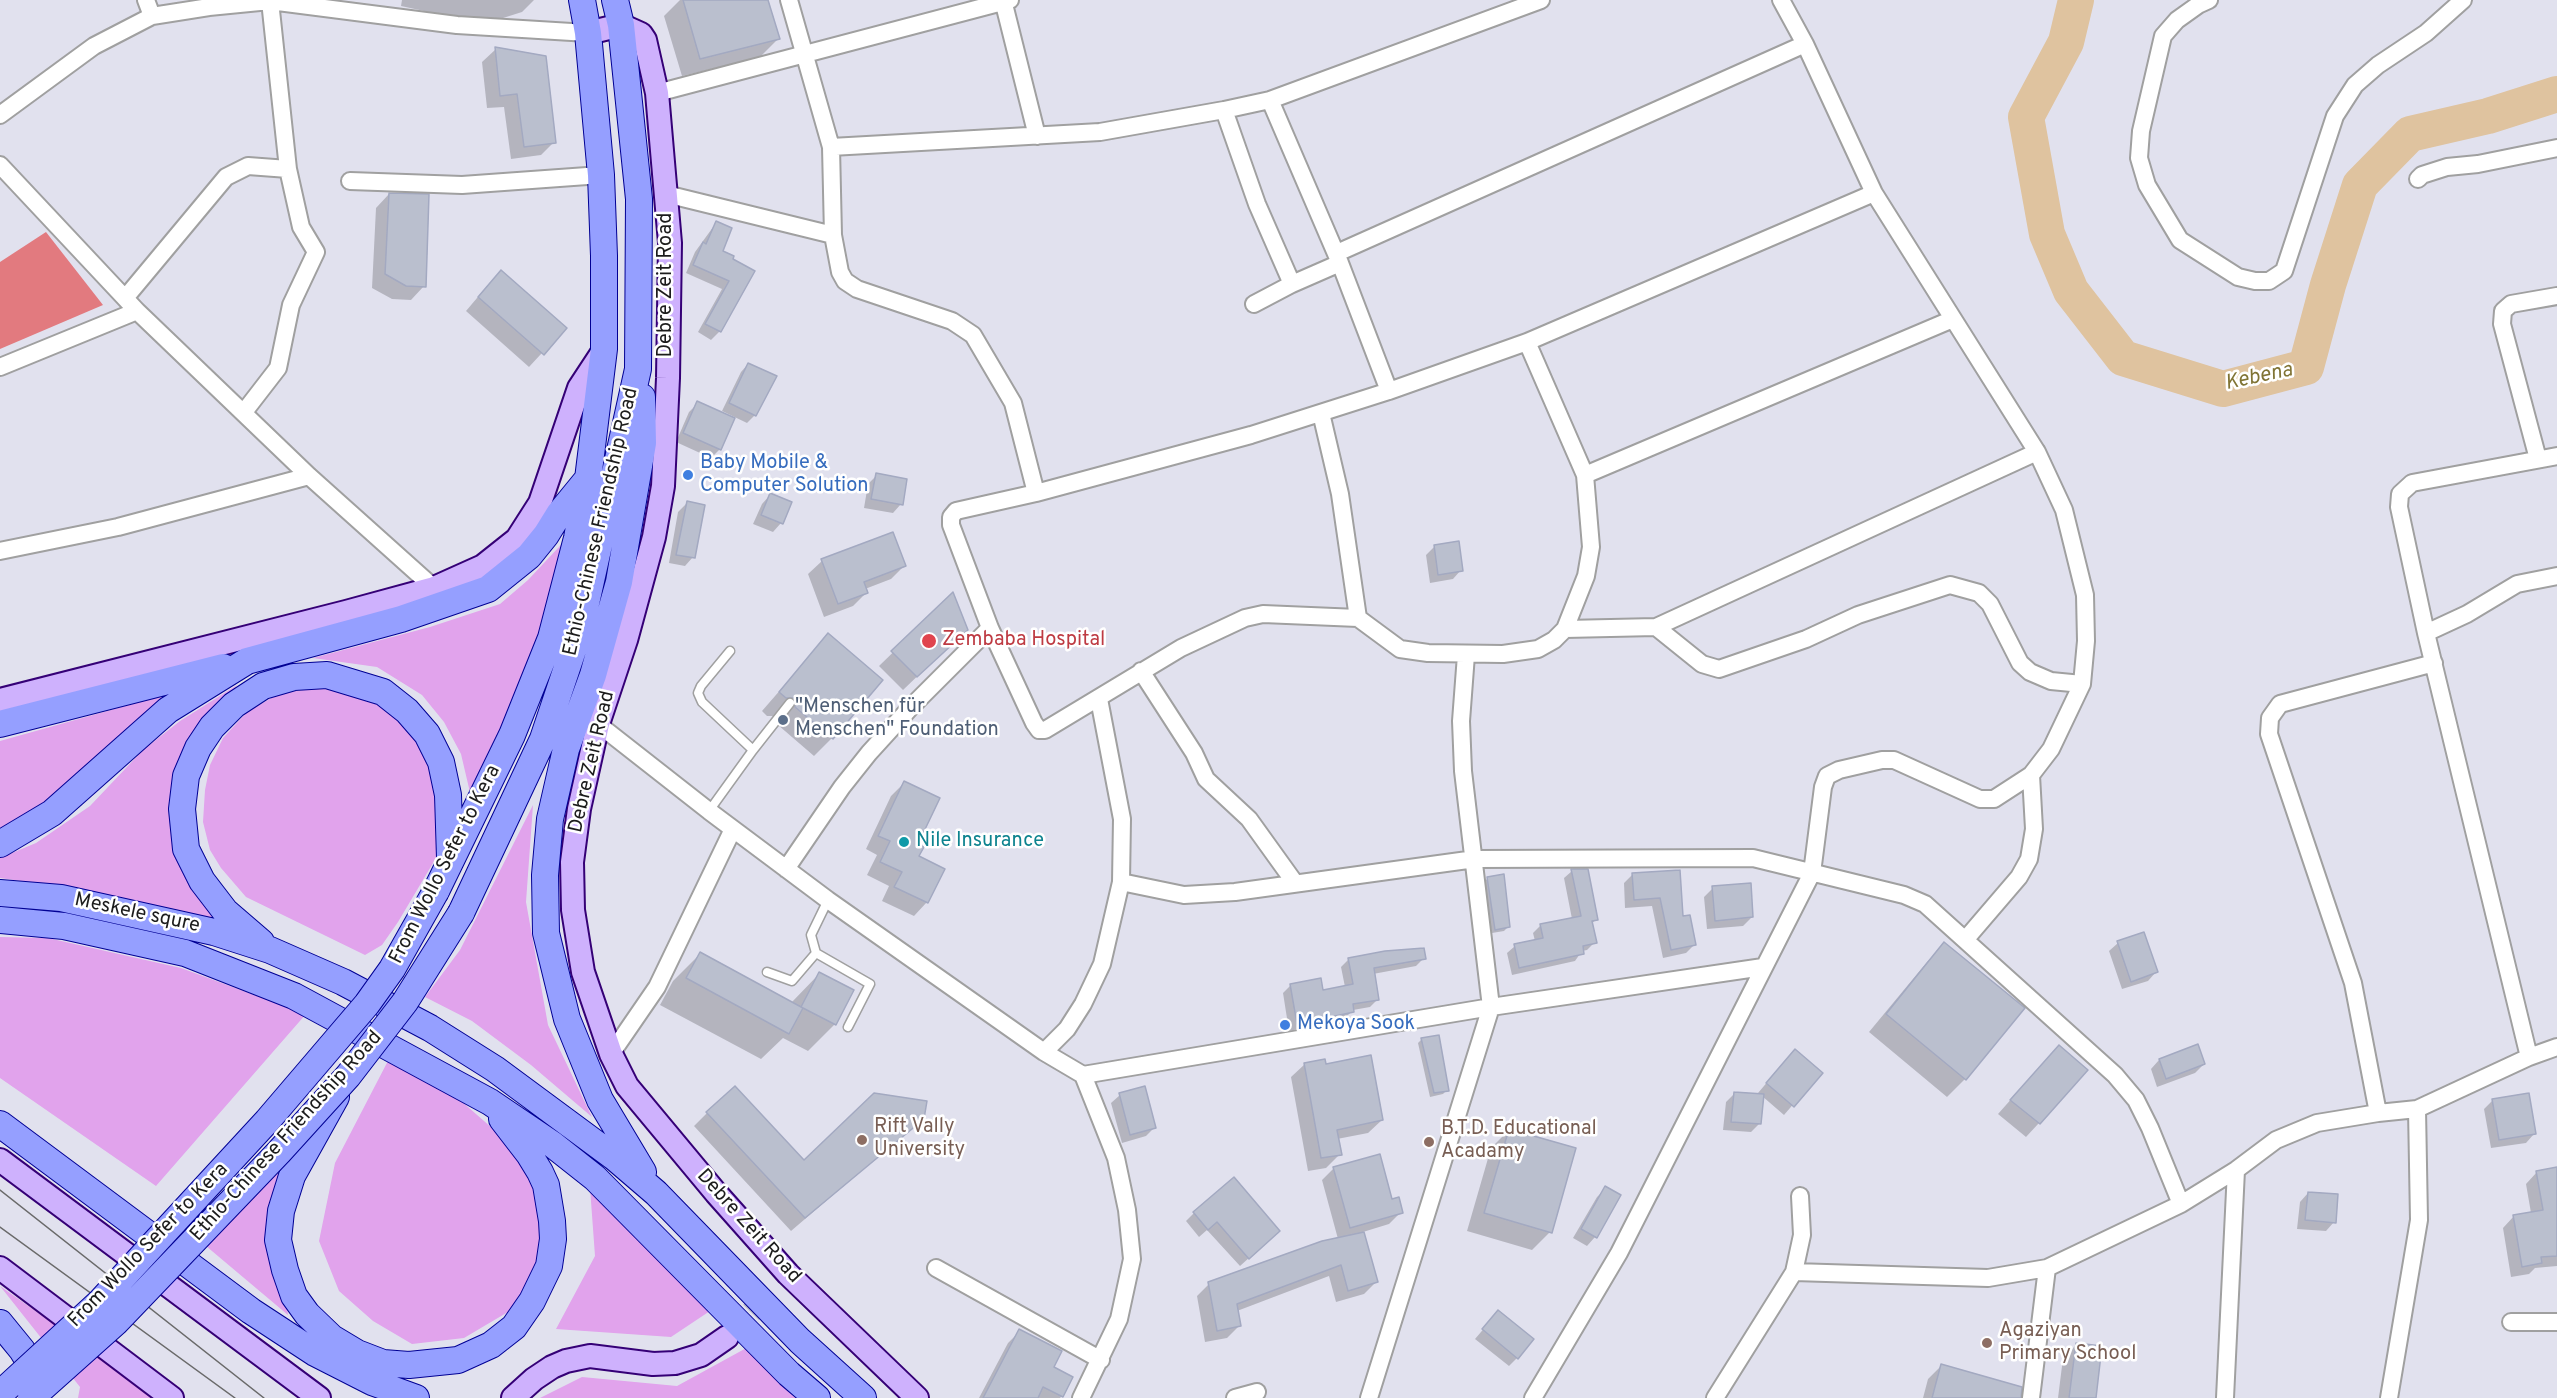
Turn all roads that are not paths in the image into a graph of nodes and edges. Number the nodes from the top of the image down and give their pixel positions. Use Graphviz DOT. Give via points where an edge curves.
graph roads {
  1 [pos="582,0"];
  2 [pos="615,0"];
  3 [pos="789,0"];
  4 [pos="1541,0"];
  5 [pos="1781,0"];
  6 [pos="2209,0"];
  7 [pos="2463,0"];
  8 [pos="270,1"];
  9 [pos="1006,1"];
  10 [pos="149,8"];
  11 [pos="621,25"];
  12 [pos="588,33"];
  13 [pos="1805,44"];
  14 [pos="805,54"];
  15 [pos="657,93"];
  16 [pos="1270,100"];
  17 [pos="1224,110"];
  18 [pos="0,115"];
  19 [pos="1037,136"];
  20 [pos="831,147"];
  21 [pos="2557,148"];
  22 [pos="0,165"];
  23 [pos="288,169"];
  24 [pos="601,175"];
  25 [pos="2418,179"];
  26 [pos="350,181"];
  27 [pos="1874,193"];
  28 [pos="666,194"];
  29 [pos="833,235"];
  30 [pos="1338,258"];
  31 [pos="1292,284"];
  32 [pos="2557,296"];
  33 [pos="126,297"];
  34 [pos="1254,304"];
  35 [pos="137,311"];
  36 [pos="1953,319"];
  37 [pos="1527,342"];
  38 [pos="604,349"];
  39 [pos="0,367"];
  40 [pos="638,369"];
  41 [pos="1389,391"];
  42 [pos="244,412"];
  43 [pos="595,413"];
  44 [pos="1321,413"];
  45 [pos="2037,452"];
  46 [pos="2557,456"];
  47 [pos="2538,459"];
  48 [pos="1585,475"];
  49 [pos="309,476"];
  50 [pos="588,478"];
  51 [pos="1036,493"];
  52 [pos="0,551"];
  53 [pos="2557,576"];
  54 [pos="434,588"];
  55 [pos="1358,618"];
  56 [pos="1656,627"];
  57 [pos="990,628"];
  58 [pos="1565,629"];
  59 [pos="2426,633"];
  60 [pos="730,651"];
  61 [pos="1466,655"];
  62 [pos="246,661"];
  63 [pos="2434,663"];
  64 [pos="1141,671"];
  65 [pos="2082,684"];
  66 [pos="1099,699"];
  67 [pos="0,700"];
  68 [pos="790,703"];
  69 [pos="0,724"];
  70 [pos="598,724"];
  71 [pos="753,750"];
  72 [pos="2031,775"];
  73 [pos="708,811"];
  74 [pos="733,830"];
  75 [pos="0,844"];
  76 [pos="1475,859"];
  77 [pos="451,862"];
  78 [pos="786,869"];
  79 [pos="1812,873"];
  80 [pos="1120,882"];
  81 [pos="1294,883"];
  82 [pos="0,893"];
  83 [pos="828,900"];
  84 [pos="0,920"];
  85 [pos="1965,940"];
  86 [pos="270,950"];
  87 [pos="816,953"];
  88 [pos="1763,967"];
  89 [pos="767,972"];
  90 [pos="1491,1007"];
  91 [pos="848,1027"];
  92 [pos="2557,1047"];
  93 [pos="1044,1052"];
  94 [pos="611,1054"];
  95 [pos="2529,1057"];
  96 [pos="348,1076"];
  97 [pos="1083,1076"];
  98 [pos="490,1102"];
  99 [pos="2417,1109"];
  100 [pos="2378,1113"];
  101 [pos="0,1124"];
  102 [pos="0,1160"];
  103 [pos="2236,1170"];
  104 [pos="656,1193"];
  105 [pos="1800,1196"];
  106 [pos="2181,1204"];
  107 [pos="0,1268"];
  108 [pos="936,1268"];
  109 [pos="2047,1268"];
  110 [pos="1794,1272"];
  111 [pos="2511,1322"];
  112 [pos="2557,1322"];
  113 [pos="0,1323"];
  114 [pos="727,1337"];
  115 [pos="1101,1360"];
  116 [pos="1257,1392"];
  117 [pos="0,1394"];
  118 [pos="32,1398"];
  119 [pos="43,1398"];
  120 [pos="172,1398"];
  121 [pos="319,1398"];
  122 [pos="416,1398"];
  123 [pos="513,1398"];
  124 [pos="817,1398"];
  125 [pos="863,1398"];
  126 [pos="917,1398"];
  127 [pos="1081,1398"];
  128 [pos="1235,1398"];
  129 [pos="1369,1398"];
  130 [pos="1533,1398"];
  131 [pos="1715,1398"];
  132 [pos="2031,1398"];
  133 [pos="2225,1398"];
  134 [pos="2390,1398"];
  1 -- 12 [label="main road, Ethio-Chinese Friendship Road"];
  2 -- 11 [label="main road, Ethio-Chinese Friendship Road"];
  3 -- 14 [label="street"];
  4 -- 16 [label="street"];
  5 -- 13 [label="street"];
  6 -- 7 [label="street" via="2177,20 2163,36 2141,131 2139,158 2147,185 2180,240 2238,277 2255,281 2269,281 2284,271 2335,116 2355,85 2426,33"];
  8 -- 10 [label="street"];
  8 -- 12 [label="street" via="457,25"];
  8 -- 23 [label="street"];
  9 -- 14 [label="street"];
  9 -- 19 [label="street"];
  10 -- 18 [label="street"];
  11 -- 12 [label="main road"];
  11 -- 15 [label="main road, Debre Zeit Road" via="645,40"];
  11 -- 40 [label="main road, Ethio-Chinese Friendship Road" via="639,199"];
  12 -- 24 [label="main road, Ethio-Chinese Friendship Road"];
  13 -- 27 [label="street"];
  13 -- 30 [label="street"];
  14 -- 15 [label="street"];
  14 -- 20 [label="street"];
  15 -- 28 [label="main road, Debre Zeit Road"];
  16 -- 17 [label="street"];
  16 -- 30 [label="street"];
  17 -- 19 [label="street" via="1100,132"];
  17 -- 31 [label="street" via="1257,204"];
  19 -- 20 [label="street"];
  20 -- 29 [label="street"];
  21 -- 25 [label="street" via="2447,167"];
  22 -- 33 [label="street"];
  23 -- 33 [label="street" via="248,166 226,177"];
  23 -- 42 [label="street" via="300,227 316,252 291,305 278,368"];
  24 -- 26 [label="street" via="462,184"];
  24 -- 38 [label="main road, Ethio-Chinese Friendship Road"];
  27 -- 36 [label="street"];
  27 -- 37 [label="street"];
  28 -- 29 [label="street"];
  28 -- 70 [label="main road, Debre Zeit Road" via="670,243 663,486 648,560"];
  29 -- 51 [label="street" via="845,281 857,289 952,321 973,334 1013,403"];
  30 -- 31 [label="street"];
  30 -- 41 [label="street"];
  31 -- 34 [label="street"];
  32 -- 47 [label="street" via="2511,304 2503,311 2502,324"];
  33 -- 35 [label="street"];
  35 -- 39 [label="street"];
  35 -- 42 [label="street"];
  36 -- 45 [label="street"];
  36 -- 48 [label="street"];
  37 -- 41 [label="street"];
  37 -- 48 [label="street"];
  38 -- 43 [label="main road, Ethio-Chinese Friendship Road"];
  38 -- 54 [label="main road" via="579,388 540,503 517,539 483,566"];
  40 -- 96 [label="main road, Ethio-Chinese Friendship Road, bridge" via="581,626 543,739 461,913 405,1002"];
  40 -- 104 [label="main road" via="644,411 643,443 619,582 593,675 566,749 549,819 546,933 567,1019 600,1100"];
  41 -- 44 [label="street"];
  42 -- 49 [label="street"];
  43 -- 50 [label="main road, From Wollo Sefer to Kera"];
  44 -- 51 [label="street"];
  44 -- 55 [label="street" via="1340,494"];
  45 -- 56 [label="street"];
  45 -- 65 [label="street" via="2064,510 2085,595"];
  46 -- 47 [label="street"];
  47 -- 59 [label="street" via="2412,483 2400,494 2401,525"];
  48 -- 58 [label="street" via="1591,547 1586,576"];
  49 -- 52 [label="street" via="118,527"];
  49 -- 54 [label="street"];
  50 -- 62 [label="main road" via="529,556 488,589 400,620"];
  50 -- 77 [label="main road, From Wollo Sefer to Kera" via="551,638 512,735"];
  51 -- 57 [label="street" via="965,508 951,517"];
  53 -- 59 [label="street" via="2517,584"];
  54 -- 67 [label="main road"];
  55 -- 61 [label="street" via="1400,648 1428,654"];
  55 -- 64 [label="street" via="1263,614 1245,618"];
  56 -- 58 [label="street"];
  56 -- 65 [label="street" via="1702,664 1719,669 1806,639 1858,615 1950,585 1979,593 1990,604 2020,663 2030,672 2051,681"];
  57 -- 66 [label="street" via="1039,730"];
  57 -- 78 [label="street" via="869,753"];
  58 -- 61 [label="street" via="1538,649"];
  59 -- 63 [label="street"];
  60 -- 71 [label="lane" via="698,693 702,702"];
  61 -- 76 [label="street" via="1462,761"];
  62 -- 69 [label="main road"];
  62 -- 75 [label="main road" via="168,710 52,813"];
  63 -- 95 [label="street"];
  63 -- 100 [label="street" via="2280,704 2270,718 2269,734 2353,983"];
  64 -- 66 [label="street"];
  64 -- 81 [label="street" via="1206,778 1249,819"];
  65 -- 72 [label="street" via="2051,749"];
  66 -- 80 [label="street" via="1122,819"];
  68 -- 71 [label="lane"];
  70 -- 73 [label="street"];
  70 -- 94 [label="main road, Debre Zeit Road" via="579,808 572,862 573,910 583,972"];
  71 -- 73 [label="lane"];
  72 -- 79 [label="street" via="1994,798 1980,799 1894,760 1839,770 1827,776 1823,787"];
  72 -- 85 [label="street" via="2034,829 2029,859 2019,877"];
  73 -- 74 [label="street"];
  74 -- 78 [label="street"];
  74 -- 94 [label="street" via="657,987"];
  76 -- 79 [label="street" via="1753,858"];
  76 -- 81 [label="street"];
  76 -- 90 [label="street"];
  77 -- 86 [label="main road" via="448,795 441,762 427,734 407,711 383,692 327,675 294,676 263,686 234,705 198,748 186,776 182,809 186,849 202,881 225,911"];
  77 -- 117 [label="main road, From Wollo Sefer to Kera, bridge" via="392,969 367,1004 267,1121 100,1302"];
  78 -- 83 [label="street"];
  79 -- 85 [label="street" via="1904,895 1925,904"];
  79 -- 88 [label="street"];
  80 -- 81 [label="street" via="1184,895"];
  80 -- 93 [label="street" via="1102,964 1067,1029"];
  82 -- 86 [label="main road, Meskele squre" via="61,898 150,916"];
  83 -- 87 [label="lane" via="811,935"];
  83 -- 93 [label="street"];
  84 -- 98 [label="main road" via="64,926 185,953 294,996"];
  85 -- 106 [label="street" via="2115,1075 2136,1100"];
  86 -- 104 [label="main road" via="343,982 495,1069"];
  87 -- 89 [label="lane" via="792,981"];
  87 -- 91 [label="lane" via="870,984"];
  88 -- 90 [label="street"];
  88 -- 130 [label="street" via="1619,1253"];
  90 -- 97 [label="street"];
  90 -- 129 [label="street"];
  92 -- 95 [label="street"];
  93 -- 97 [label="street"];
  94 -- 126 [label="main road, Debre Zeit Road" via="627,1086 781,1282"];
  95 -- 99 [label="street"];
  96 -- 98 [label="main road, bridge" via="292,1176 280,1212 279,1240 294,1296 307,1314 332,1338 383,1363 409,1365 458,1360 491,1345 514,1328 549,1266 553,1239 546,1185 529,1154"];
  96 -- 118 [label="main road, Ethio-Chinese Friendship Road, bridge" via="116,1322"];
  97 -- 115 [label="street" via="1116,1158 1132,1259 1119,1319"];
  98 -- 124 [label="main road" via="595,1178"];
  99 -- 100 [label="street"];
  99 -- 134 [label="street" via="2419,1220"];
  100 -- 103 [label="street" via="2318,1124 2276,1140"];
  101 -- 122 [label="main road" via="251,1311 315,1353 372,1382"];
  102 -- 121 [label="main road"];
  103 -- 106 [label="street"];
  103 -- 133 [label="street"];
  104 -- 125 [label="main road" via="800,1341"];
  105 -- 110 [label="street" via="1802,1235"];
  106 -- 109 [label="street"];
  107 -- 120 [label="main road"];
  108 -- 115 [label="street"];
  109 -- 110 [label="street" via="1988,1278"];
  109 -- 132 [label="street"];
  110 -- 131 [label="street"];
  111 -- 112 [label="street"];
  113 -- 119 [label="main road" via="33,1368"];
  114 -- 123 [label="main road" via="701,1355 675,1363 590,1356 566,1361 552,1366"];
  115 -- 127 [label="street"];
  116 -- 128 [label="street"];
}
